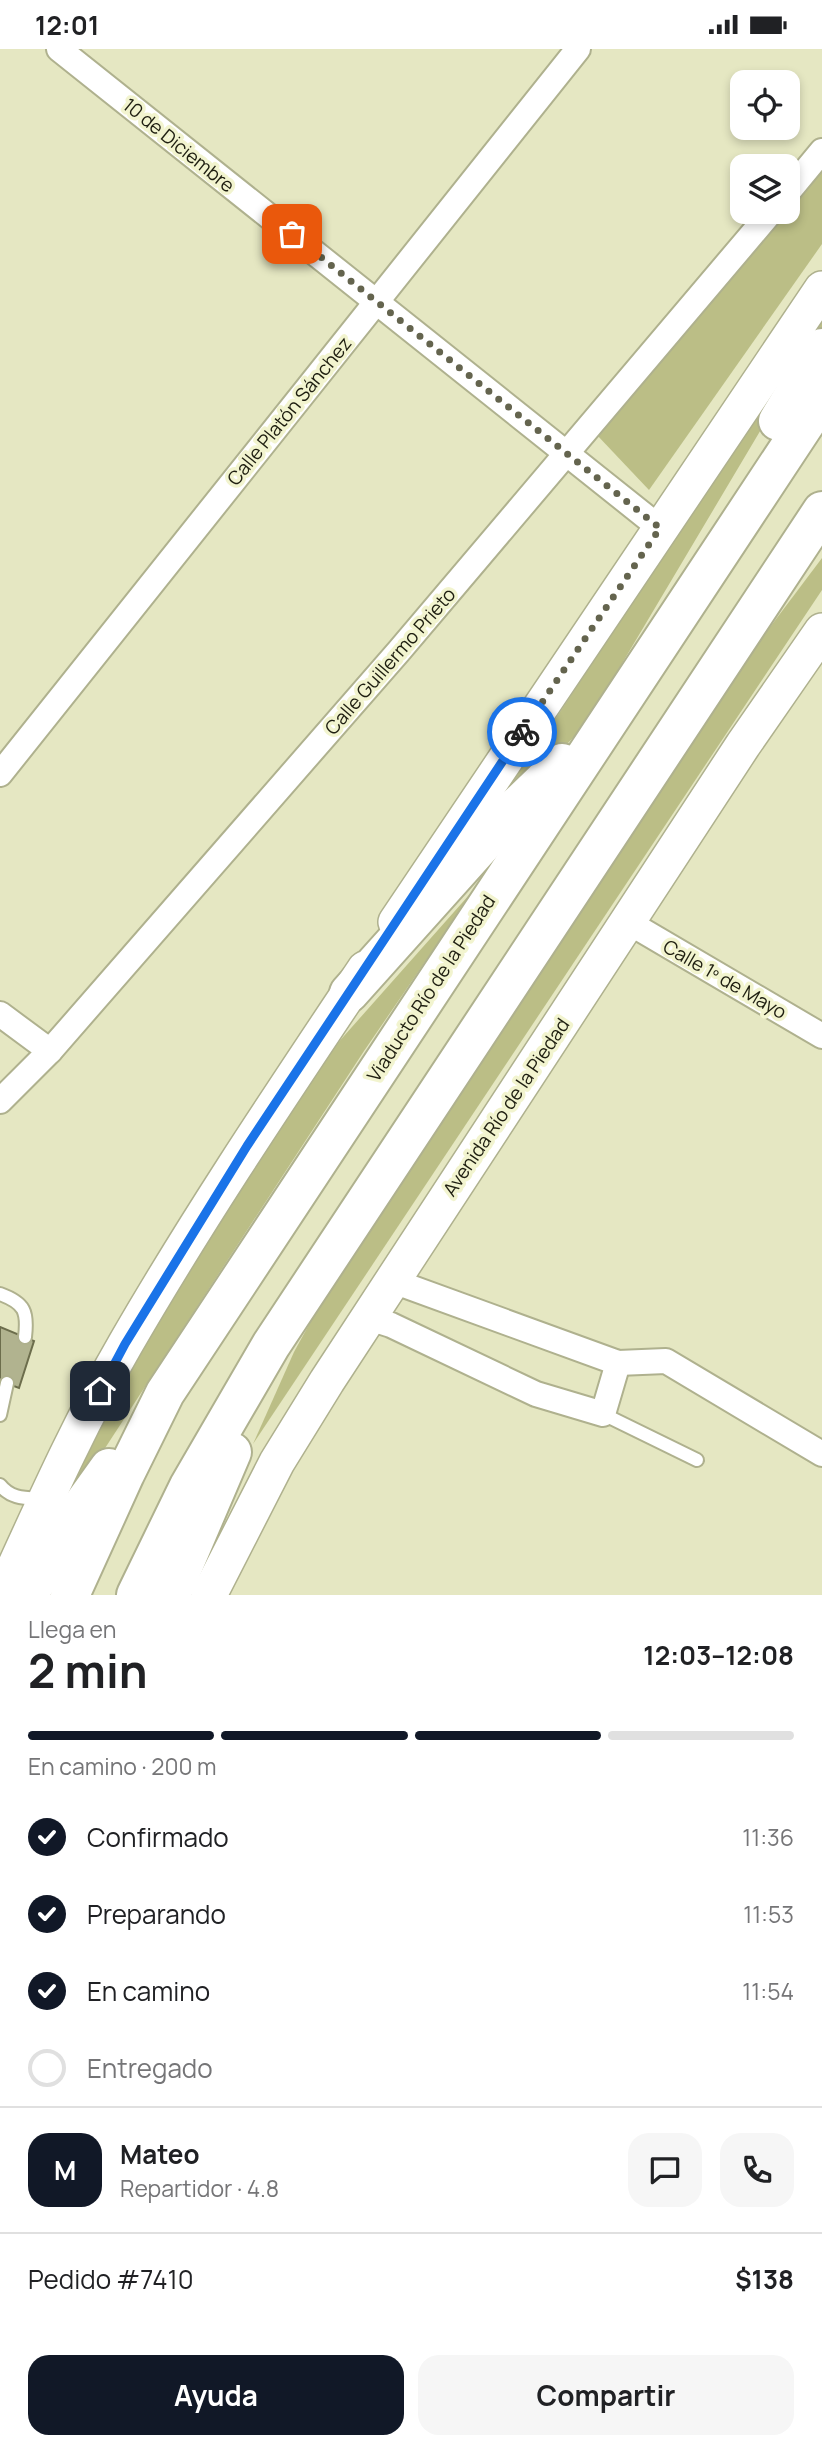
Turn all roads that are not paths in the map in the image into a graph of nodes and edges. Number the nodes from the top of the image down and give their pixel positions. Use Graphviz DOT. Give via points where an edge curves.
graph roads {
  1 [pos="60,49"];
  2 [pos="578,49"];
  3 [pos="822,151"];
  4 [pos="800,178"];
  5 [pos="761,224"];
  6 [pos="822,289"];
  7 [pos="377,302"];
  8 [pos="822,348"];
  9 [pos="822,398"];
  10 [pos="566,455"];
  11 [pos="815,527"];
  12 [pos="660,528"];
  13 [pos="702,577"];
  14 [pos="822,631"];
  15 [pos="611,716"];
  16 [pos="0,774"];
  17 [pos="628,922"];
  18 [pos="349,993"];
  19 [pos="0,1014"];
  20 [pos="822,1036"];
  21 [pos="50,1051"];
  22 [pos="0,1101"];
  23 [pos="393,1280"];
  24 [pos="0,1294"];
  25 [pos="369,1318"];
  26 [pos="24,1337"];
  27 [pos="271,1345"];
  28 [pos="618,1363"];
  29 [pos="7,1383"];
  30 [pos="165,1393"];
  31 [pos="603,1414"];
  32 [pos="0,1415"];
  33 [pos="822,1454"];
  34 [pos="697,1460"];
  35 [pos="0,1485"];
  36 [pos="46,1500"];
  37 [pos="2,1595"];
  38 [pos="29,1595"];
  39 [pos="70,1595"];
  40 [pos="136,1595"];
  41 [pos="171,1595"];
  42 [pos="209,1595"];
  1 -- 7 [label="street, 10 de Diciembre"];
  2 -- 7 [label="street, Calle Platón Sánchez"];
  3 -- 4 [label="street"];
  5 -- 10 [label="street, Calle Guillermo Prieto"];
  6 -- 12 [label="main road"];
  7 -- 10 [label="street, 10 de Diciembre"];
  7 -- 16 [label="street, Calle Platón Sánchez"];
  8 -- 13 [label="highway" via="764,447"];
  9 -- 13 [label="highway, Viaducto Río de la Piedad"];
  10 -- 12 [label="street, 10 de Diciembre"];
  10 -- 21 [label="street, Calle Guillermo Prieto"];
  11 -- 27 [label="highway"];
  12 -- 18 [label="main road"];
  13 -- 15 [label="highway, Viaducto Río de la Piedad"];
  14 -- 17 [label="main road, Avenida Río de la Piedad"];
  15 -- 18 [label="highway" via="515,808"];
  15 -- 30 [label="highway, Viaducto Río de la Piedad"];
  17 -- 20 [label="street, Calle 1º de Mayo"];
  17 -- 23 [label="main road, Avenida Río de la Piedad"];
  18 -- 36 [label="main road" via="247,1146 125,1344"];
  19 -- 21 [label="street"];
  21 -- 22 [label="street, Calle Guillermo Prieto"];
  23 -- 25 [label="main road, Avenida Río de la Piedad"];
  23 -- 28 [label="street"];
  24 -- 26 [label="lane" via="22,1304 28,1316"];
  25 -- 31 [label="street" via="536,1394"];
  25 -- 42 [label="main road, Avenida Río de la Piedad" via="277,1462"];
  27 -- 40 [label="highway" via="189,1486"];
  27 -- 41 [label="highway" via="248,1417"];
  28 -- 31 [label="street"];
  28 -- 33 [label="street" via="666,1361"];
  29 -- 32 [label="lane"];
  30 -- 38 [label="highway" via="82,1504"];
  30 -- 39 [label="highway, Viaducto Río de la Piedad"];
  31 -- 34 [label="lane"];
  35 -- 36 [label="lane" via="18,1498"];
  36 -- 37 [label="main road"];
}
